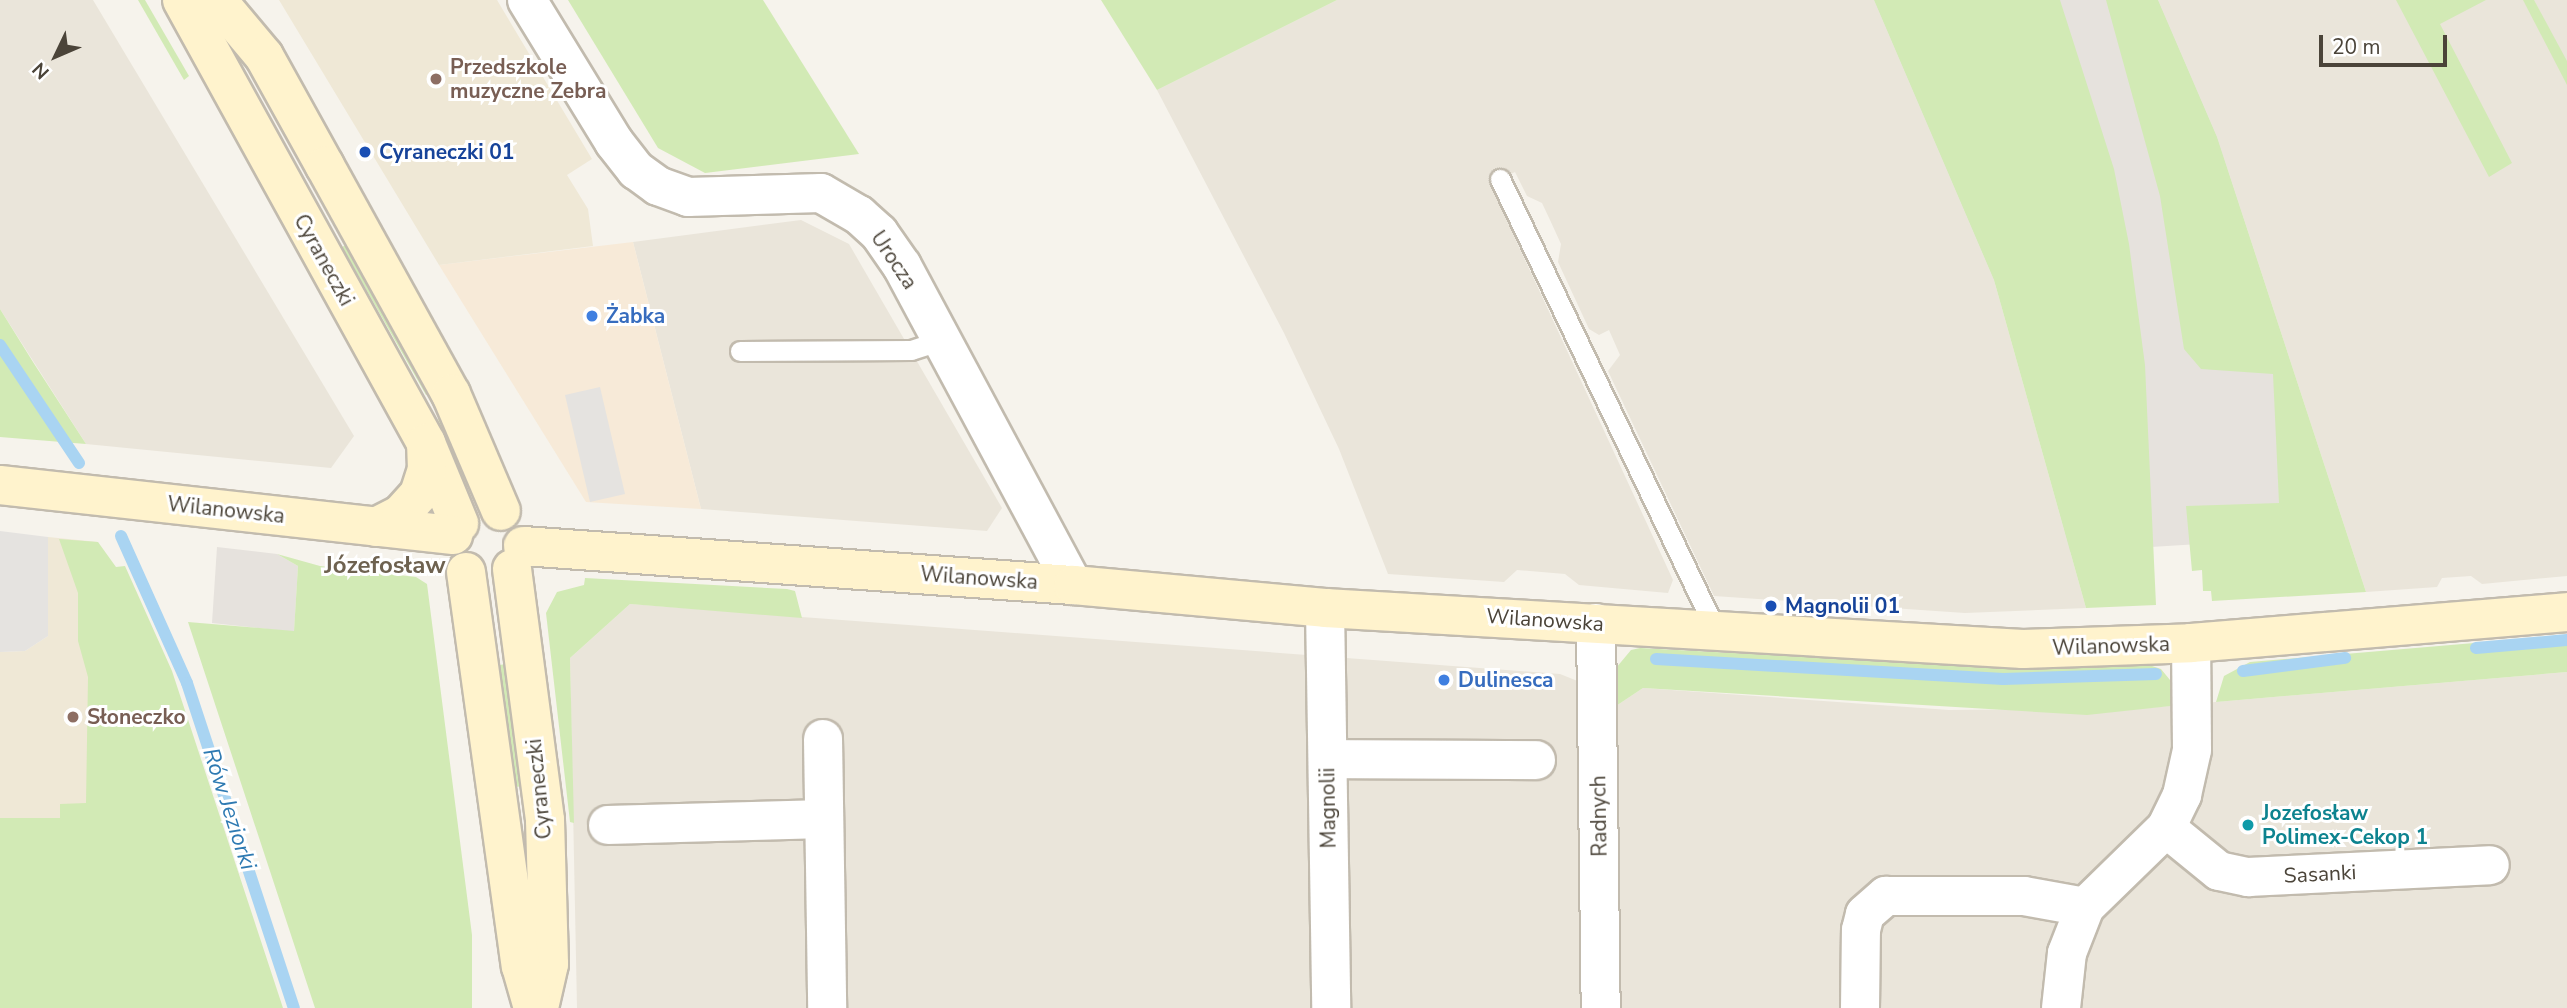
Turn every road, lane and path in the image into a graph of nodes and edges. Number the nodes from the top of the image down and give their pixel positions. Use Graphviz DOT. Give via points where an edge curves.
graph roads {
  1 [pos="182,0"];
  2 [pos="217,0"];
  3 [pos="527,0"];
  4 [pos="326,166"];
  5 [pos="274,171"];
  6 [pos="1500,178"];
  7 [pos="942,340"];
  8 [pos="740,351"];
  9 [pos="426,443"];
  10 [pos="0,485"];
  11 [pos="500,511"];
  12 [pos="376,527"];
  13 [pos="456,529"];
  14 [pos="517,557"];
  15 [pos="466,572"];
  16 [pos="1073,584"];
  17 [pos="1325,608"];
  18 [pos="2567,612"];
  19 [pos="1596,623"];
  20 [pos="1717,633"];
  21 [pos="2191,643"];
  22 [pos="823,739"];
  23 [pos="1328,759"];
  24 [pos="1536,760"];
  25 [pos="824,819"];
  26 [pos="608,825"];
  27 [pos="2166,828"];
  28 [pos="2490,866"];
  29 [pos="2085,907"];
  30 [pos="533,1008"];
  31 [pos="539,1008"];
  32 [pos="827,1008"];
  33 [pos="1331,1008"];
  34 [pos="1601,1008"];
  35 [pos="1860,1008"];
  36 [pos="2061,1008"];
  1 -- 5 [label="street, Cyraneczki"];
  2 -- 4 [label="street" via="264,56"];
  3 -- 7 [label="street, Urocza" via="636,170 688,197 821,193 879,233"];
  4 -- 5 [label="street" via="296,156"];
  4 -- 11 [label="street" via="451,394"];
  5 -- 9 [label="street, Cyraneczki"];
  6 -- 20 [label="lane"];
  7 -- 8 [label="lane" via="911,350"];
  7 -- 16 [label="street, Urocza"];
  9 -- 12 [label="street" via="427,470 419,494 401,514"];
  9 -- 13 [label="street, Cyraneczki"];
  10 -- 12 [label="street, Wilanowska"];
  11 -- 13 [label="street" via="479,509"];
  11 -- 14 [label="street" via="515,522"];
  12 -- 13 [label="street, Wilanowska"];
  13 -- 15 [label="street" via="457,562"];
  14 -- 15 [label="street" via="486,579"];
  14 -- 16 [label="street, Wilanowska"];
  14 -- 31 [label="street, Cyraneczki" via="545,820 549,964"];
  15 -- 30 [label="street, Cyraneczki" via="521,966"];
  16 -- 17 [label="street, Wilanowska"];
  17 -- 19 [label="street, Wilanowska"];
  17 -- 23 [label="street, Magnolii"];
  18 -- 21 [label="street, Wilanowska"];
  19 -- 20 [label="street, Wilanowska"];
  19 -- 34 [label="street, Radnych"];
  20 -- 21 [label="street, Wilanowska" via="2024,649"];
  21 -- 27 [label="street" via="2191,767"];
  22 -- 25 [label="street"];
  23 -- 24 [label="street"];
  23 -- 33 [label="street, Magnolii"];
  25 -- 26 [label="street"];
  25 -- 32 [label="street"];
  27 -- 28 [label="street, Sasanki" via="2219,871 2248,877"];
  27 -- 29 [label="street"];
  29 -- 35 [label="street" via="2024,896 1886,896 1865,914 1861,930"];
  29 -- 36 [label="street" via="2067,953"];
}
